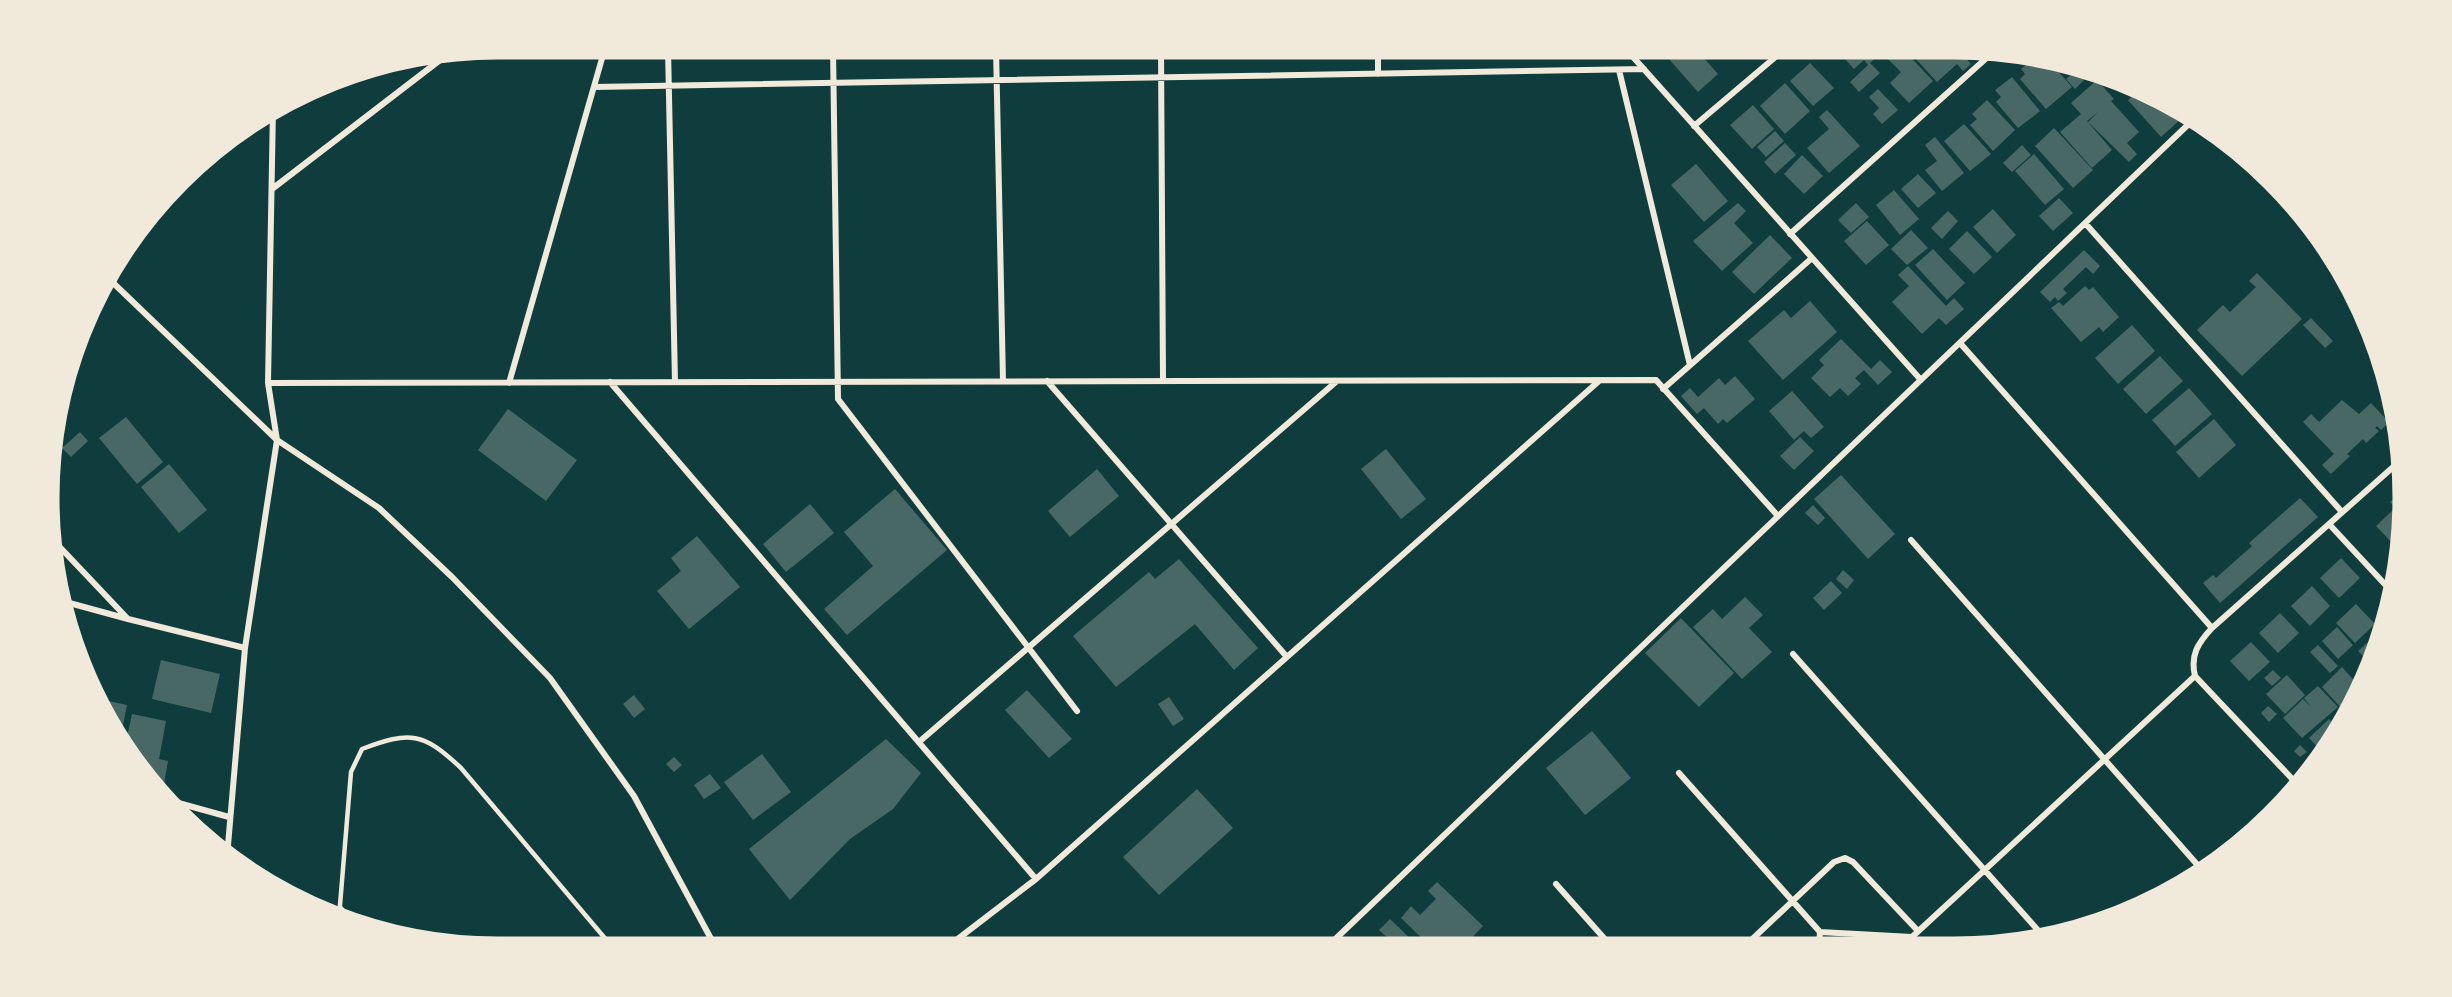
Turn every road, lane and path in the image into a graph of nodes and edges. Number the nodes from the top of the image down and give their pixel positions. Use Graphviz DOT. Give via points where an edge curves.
graph roads {
  1 [pos="602,58"];
  2 [pos="668,58"];
  3 [pos="833,58"];
  4 [pos="996,58"];
  5 [pos="1161,58"];
  6 [pos="1378,58"];
  7 [pos="1635,58"];
  8 [pos="1774,58"];
  9 [pos="1985,59"];
  10 [pos="436,63"];
  11 [pos="1644,69"];
  12 [pos="1619,70"];
  13 [pos="1378,74"];
  14 [pos="1161,77"];
  15 [pos="997,80"];
  16 [pos="833,83"];
  17 [pos="669,85"];
  18 [pos="594,87"];
  19 [pos="273,120"];
  20 [pos="1694,126"];
  21 [pos="2187,126"];
  22 [pos="272,189"];
  23 [pos="2085,223"];
  24 [pos="1790,234"];
  25 [pos="1812,258"];
  26 [pos="114,284"];
  27 [pos="1960,343"];
  28 [pos="1690,365"];
  29 [pos="1600,380"];
  30 [pos="1921,380"];
  31 [pos="1003,381"];
  32 [pos="1047,381"];
  33 [pos="1163,381"];
  34 [pos="1337,381"];
  35 [pos="610,382"];
  36 [pos="675,382"];
  37 [pos="838,382"];
  38 [pos="268,383"];
  39 [pos="509,383"];
  40 [pos="1663,388"];
  41 [pos="277,440"];
  42 [pos="2393,468"];
  43 [pos="2342,512"];
  44 [pos="1778,516"];
  45 [pos="1172,524"];
  46 [pos="2329,524"];
  47 [pos="1911,540"];
  48 [pos="61,549"];
  49 [pos="2385,584"];
  50 [pos="71,604"];
  51 [pos="128,620"];
  52 [pos="2212,628"];
  53 [pos="245,648"];
  54 [pos="1028,648"];
  55 [pos="1793,654"];
  56 [pos="1287,657"];
  57 [pos="2195,676"];
  58 [pos="1077,711"];
  59 [pos="919,742"];
  60 [pos="2105,760"];
  61 [pos="1679,773"];
  62 [pos="2292,779"];
  63 [pos="181,804"];
  64 [pos="229,817"];
  65 [pos="228,845"];
  66 [pos="2197,865"];
  67 [pos="1985,870"];
  68 [pos="1036,879"];
  69 [pos="1556,884"];
  70 [pos="1792,901"];
  71 [pos="340,907"];
  72 [pos="342,909"];
  73 [pos="2038,930"];
  74 [pos="1820,932"];
  75 [pos="1915,934"];
  76 [pos="605,938"];
  77 [pos="711,938"];
  78 [pos="959,938"];
  79 [pos="1336,938"];
  80 [pos="1604,938"];
  81 [pos="1753,938"];
  82 [pos="1820,938"];
  83 [pos="1914,938"];
  1 -- 18 [label="street"];
  2 -- 17 [label="street"];
  3 -- 16 [label="street"];
  4 -- 15 [label="street"];
  5 -- 14 [label="street"];
  6 -- 13 [label="street"];
  7 -- 11 [label="street"];
  8 -- 20 [label="street"];
  9 -- 24 [label="street"];
  10 -- 22 [label="street"];
  11 -- 12 [label="street"];
  11 -- 20 [label="street"];
  12 -- 13 [label="street"];
  12 -- 28 [label="street"];
  13 -- 14 [label="street"];
  14 -- 15 [label="street"];
  14 -- 33 [label="street"];
  15 -- 16 [label="street"];
  15 -- 31 [label="street"];
  16 -- 17 [label="street"];
  16 -- 37 [label="street"];
  17 -- 18 [label="street"];
  17 -- 36 [label="street"];
  18 -- 39 [label="street"];
  19 -- 22 [label="street"];
  20 -- 24 [label="street"];
  21 -- 23 [label="street"];
  22 -- 38 [label="street"];
  23 -- 27 [label="street"];
  23 -- 43 [label="street"];
  24 -- 25 [label="street"];
  25 -- 28 [label="street"];
  25 -- 30 [label="street"];
  26 -- 41 [label="street"];
  27 -- 30 [label="street"];
  27 -- 52 [label="street"];
  28 -- 40 [label="street"];
  29 -- 34 [label="street"];
  29 -- 40 [label="street" via="1656,380"];
  29 -- 56 [label="street"];
  30 -- 44 [label="street"];
  31 -- 32 [label="street"];
  31 -- 37 [label="street"];
  32 -- 33 [label="street"];
  32 -- 45 [label="street"];
  33 -- 34 [label="street"];
  34 -- 45 [label="street"];
  35 -- 36 [label="street"];
  35 -- 39 [label="street"];
  35 -- 59 [label="street"];
  36 -- 37 [label="street"];
  37 -- 54 [label="street" via="838,399"];
  38 -- 39 [label="street"];
  38 -- 41 [label="street"];
  40 -- 44 [label="street"];
  41 -- 53 [label="street"];
  41 -- 77 [label="street" via="379,508 550,678 634,796"];
  42 -- 43 [label="street"];
  43 -- 46 [label="street"];
  44 -- 79 [label="street"];
  45 -- 54 [label="street"];
  45 -- 56 [label="street"];
  46 -- 49 [label="street"];
  46 -- 52 [label="street"];
  47 -- 60 [label="street"];
  48 -- 51 [label="street"];
  50 -- 51 [label="street"];
  51 -- 53 [label="street"];
  52 -- 57 [label="street" via="2194,655"];
  53 -- 64 [label="street"];
  54 -- 58 [label="street"];
  54 -- 59 [label="street"];
  55 -- 67 [label="street"];
  56 -- 68 [label="street"];
  57 -- 60 [label="street"];
  57 -- 62 [label="street"];
  59 -- 68 [label="street"];
  60 -- 66 [label="street"];
  60 -- 67 [label="street"];
  61 -- 70 [label="street"];
  63 -- 64 [label="street"];
  64 -- 65 [label="street"];
  67 -- 73 [label="street"];
  67 -- 75 [label="street"];
  68 -- 78 [label="street"];
  69 -- 80 [label="street"];
  70 -- 74 [label="street"];
  70 -- 75 [label="street" via="1834,862 1845,858 1853,862"];
  70 -- 81 [label="street"];
  71 -- 72 [label="lane"];
  71 -- 76 [label="lane" via="351,772 362,749 389,739 417,738 438,746 460,768"];
  74 -- 75 [label="street"];
  74 -- 82 [label="street"];
  75 -- 83 [label="street"];
}
